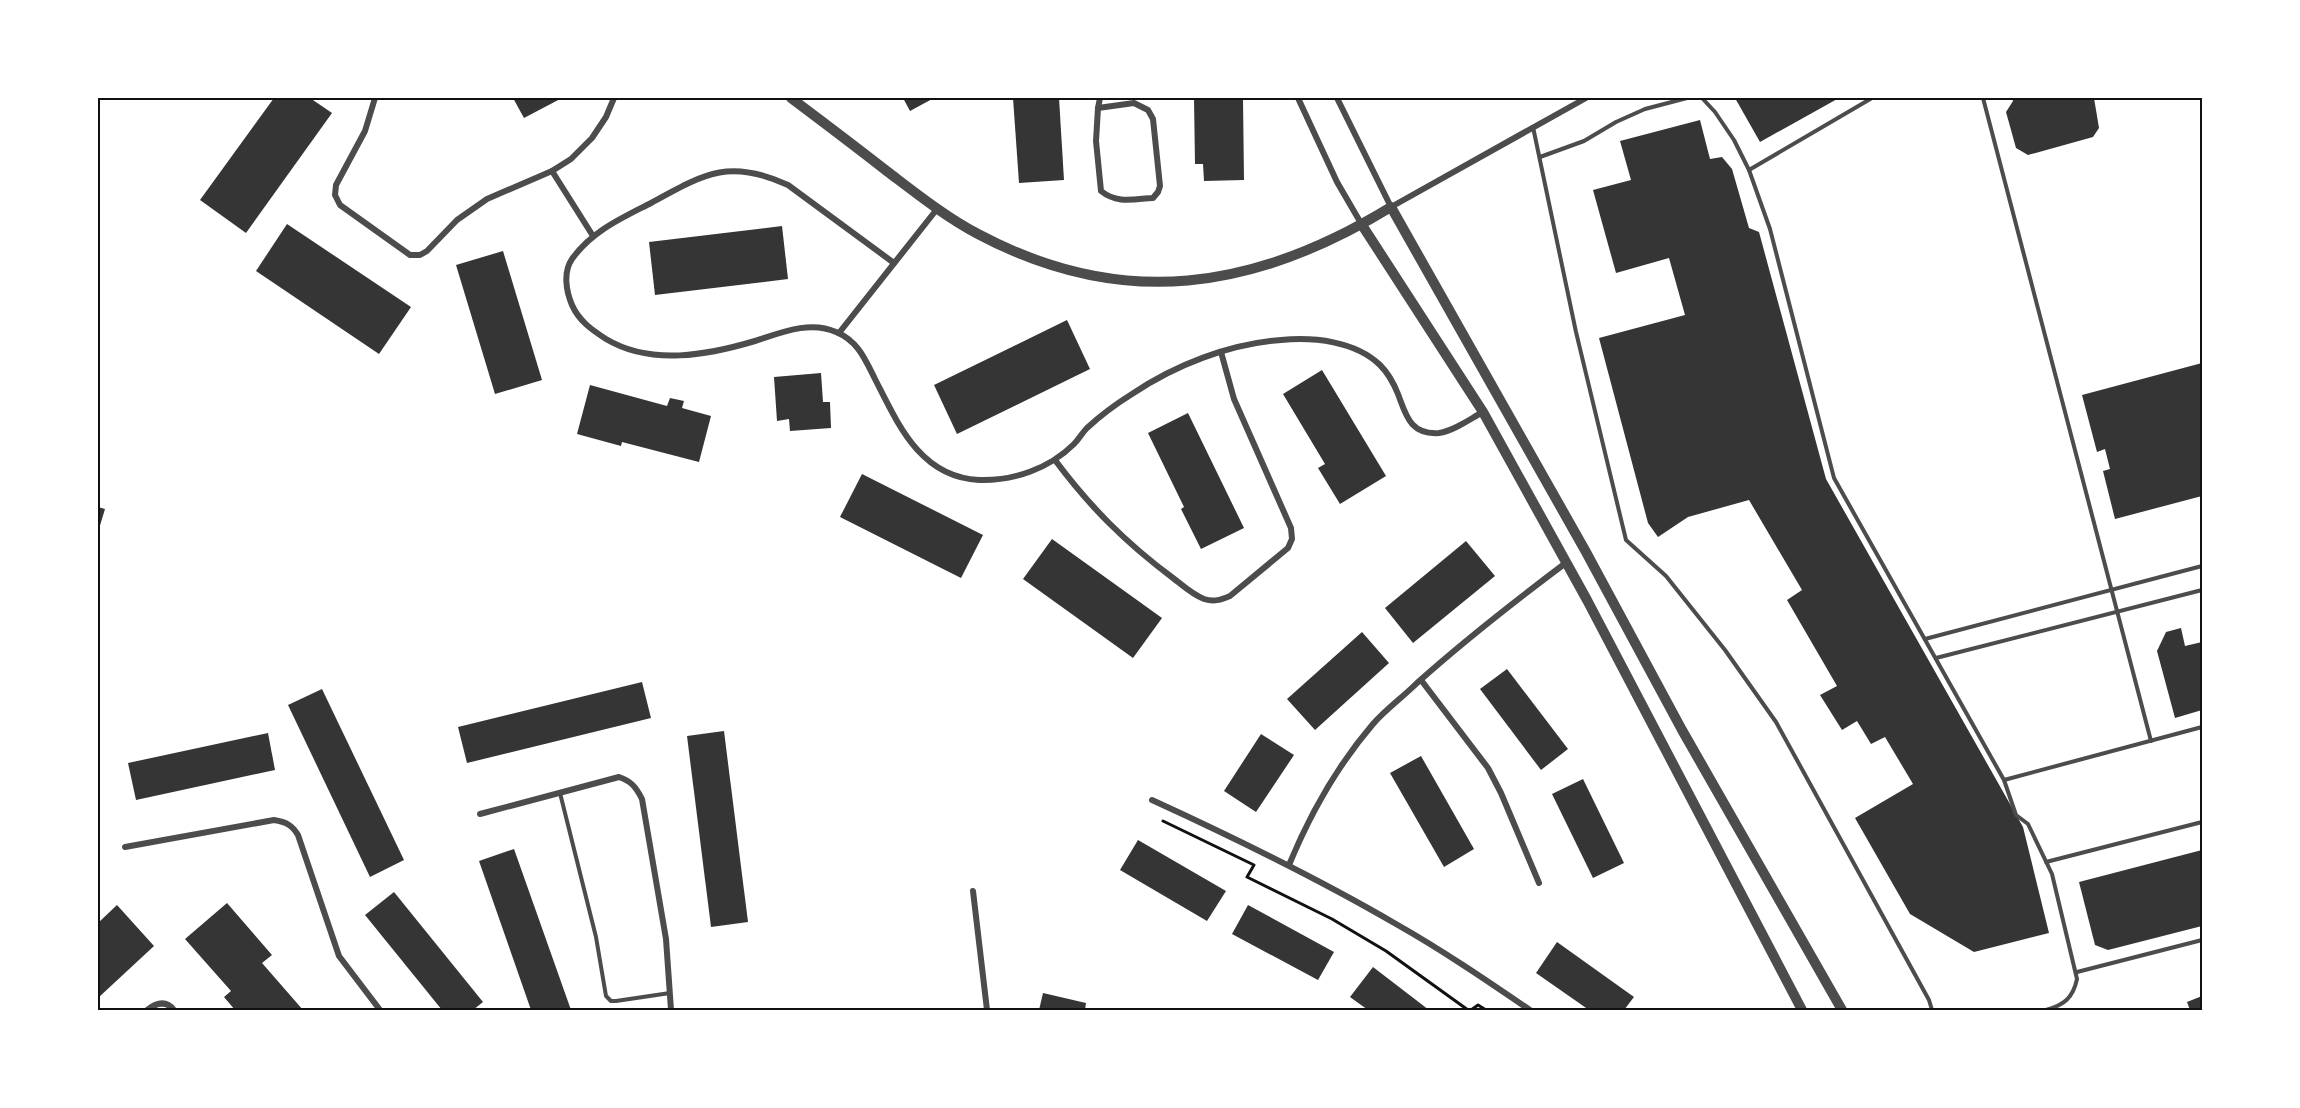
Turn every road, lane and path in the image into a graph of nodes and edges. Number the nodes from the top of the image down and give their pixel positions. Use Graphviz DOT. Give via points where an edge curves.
graph roads {
  1 [pos="375,98"];
  2 [pos="614,98"];
  3 [pos="791,98"];
  4 [pos="1100,98"];
  5 [pos="1298,98"];
  6 [pos="1337,98"];
  7 [pos="1586,98"];
  8 [pos="1687,98"];
  9 [pos="1702,98"];
  10 [pos="1872,98"];
  11 [pos="1983,98"];
  12 [pos="1098,108"];
  13 [pos="1533,127"];
  14 [pos="1540,157"];
  15 [pos="1749,170"];
  16 [pos="552,171"];
  17 [pos="1392,207"];
  18 [pos="937,209"];
  19 [pos="1362,225"];
  20 [pos="593,236"];
  21 [pos="894,263"];
  22 [pos="839,333"];
  23 [pos="1221,352"];
  24 [pos="1484,412"];
  25 [pos="1055,459"];
  26 [pos="1567,562"];
  27 [pos="2202,566"];
  28 [pos="2112,590"];
  29 [pos="2202,590"];
  30 [pos="2118,611"];
  31 [pos="1925,639"];
  32 [pos="1936,658"];
  33 [pos="1421,680"];
  34 [pos="2202,728"];
  35 [pos="2151,741"];
  36 [pos="2004,780"];
  37 [pos="560,793"];
  38 [pos="1152,800"];
  39 [pos="480,814"];
  40 [pos="1161,819"];
  41 [pos="2202,822"];
  42 [pos="125,847"];
  43 [pos="2046,862"];
  44 [pos="1289,865"];
  45 [pos="1539,883"];
  46 [pos="973,891"];
  47 [pos="2202,940"];
  48 [pos="2077,972"];
  49 [pos="670,993"];
  50 [pos="147,1011"];
  51 [pos="174,1011"];
  52 [pos="380,1011"];
  53 [pos="671,1011"];
  54 [pos="987,1011"];
  55 [pos="1469,1011"];
  56 [pos="1486,1011"];
  57 [pos="1530,1011"];
  58 [pos="1802,1011"];
  59 [pos="1842,1011"];
  60 [pos="1932,1011"];
  61 [pos="2046,1011"];
  1 -- 16 [label="street" via="365,131 336,185 335,195 340,206 410,255 427,251 456,220 487,199"];
  2 -- 16 [label="street" via="592,138"];
  3 -- 18 [label="street"];
  4 -- 12 [label="street"];
  5 -- 19 [label="street"];
  6 -- 17 [label="street"];
  7 -- 13 [label="street"];
  8 -- 14 [label="lane" via="1645,109 1584,141"];
  9 -- 15 [label="lane" via="1734,140"];
  10 -- 15 [label="lane"];
  11 -- 28 [label="lane"];
  12 -- 12 [label="street" via="1096,141 1101,191 1120,201 1153,198 1160,186 1153,119 1148,110 1134,103"];
  13 -- 14 [label="lane"];
  13 -- 17 [label="street"];
  14 -- 60 [label="lane" via="1576,332 1626,540 1666,576 1776,722"];
  15 -- 31 [label="lane" via="1772,235 1834,477"];
  16 -- 20 [label="street"];
  17 -- 19 [label="street"];
  17 -- 59 [label="street"];
  18 -- 19 [label="street" via="979,234 1056,266 1113,279 1152,282 1224,277 1266,267"];
  18 -- 21 [label="street"];
  19 -- 24 [label="street"];
  20 -- 21 [label="street" via="696,178 717,172 751,172 788,185"];
  20 -- 22 [label="street" via="568,265 570,301 578,318 596,333 633,351 697,354 802,328"];
  21 -- 22 [label="street"];
  22 -- 25 [label="street" via="864,355 905,436 934,465 976,480 1026,474"];
  23 -- 24 [label="street" via="1285,339 1347,345 1379,364 1391,379 1409,421 1419,429 1446,431"];
  23 -- 25 [label="street" via="1168,373 1134,392 1102,415"];
  23 -- 25 [label="street" via="1234,399 1291,528 1292,539 1288,548 1230,596 1211,601 1200,598 1141,554 1107,523"];
  24 -- 26 [label="street"];
  26 -- 33 [label="street" via="1504,609"];
  26 -- 58 [label="street"];
  27 -- 28 [label="lane"];
  28 -- 30 [label="lane"];
  28 -- 31 [label="lane"];
  29 -- 30 [label="lane"];
  30 -- 32 [label="lane"];
  30 -- 35 [label="lane"];
  31 -- 32 [label="lane"];
  32 -- 36 [label="lane"];
  33 -- 44 [label="street" via="1374,722 1346,759 1321,798"];
  33 -- 45 [label="street" via="1488,768"];
  34 -- 35 [label="lane"];
  35 -- 36 [label="lane"];
  36 -- 43 [label="lane" via="2016,815 2028,825"];
  37 -- 39 [label="street"];
  37 -- 49 [label="lane" via="596,937 606,996 616,1001"];
  37 -- 49 [label="street" via="619,777 636,787 642,799 666,939"];
  38 -- 44 [label="street"];
  40 -- 55 [label="path" via="1254,865 1247,877 1386,951"];
  41 -- 43 [label="lane"];
  42 -- 52 [label="street" via="274,820 285,822 298,835 339,956"];
  43 -- 48 [label="lane"];
  44 -- 57 [label="street" via="1396,923"];
  46 -- 54 [label="street"];
  47 -- 48 [label="lane"];
  48 -- 61 [label="lane" via="2075,991 2068,1001"];
  49 -- 53 [label="street"];
  50 -- 51 [label="street" via="163,1003"];
  55 -- 56 [label="path" via="1478,1005"];
}
